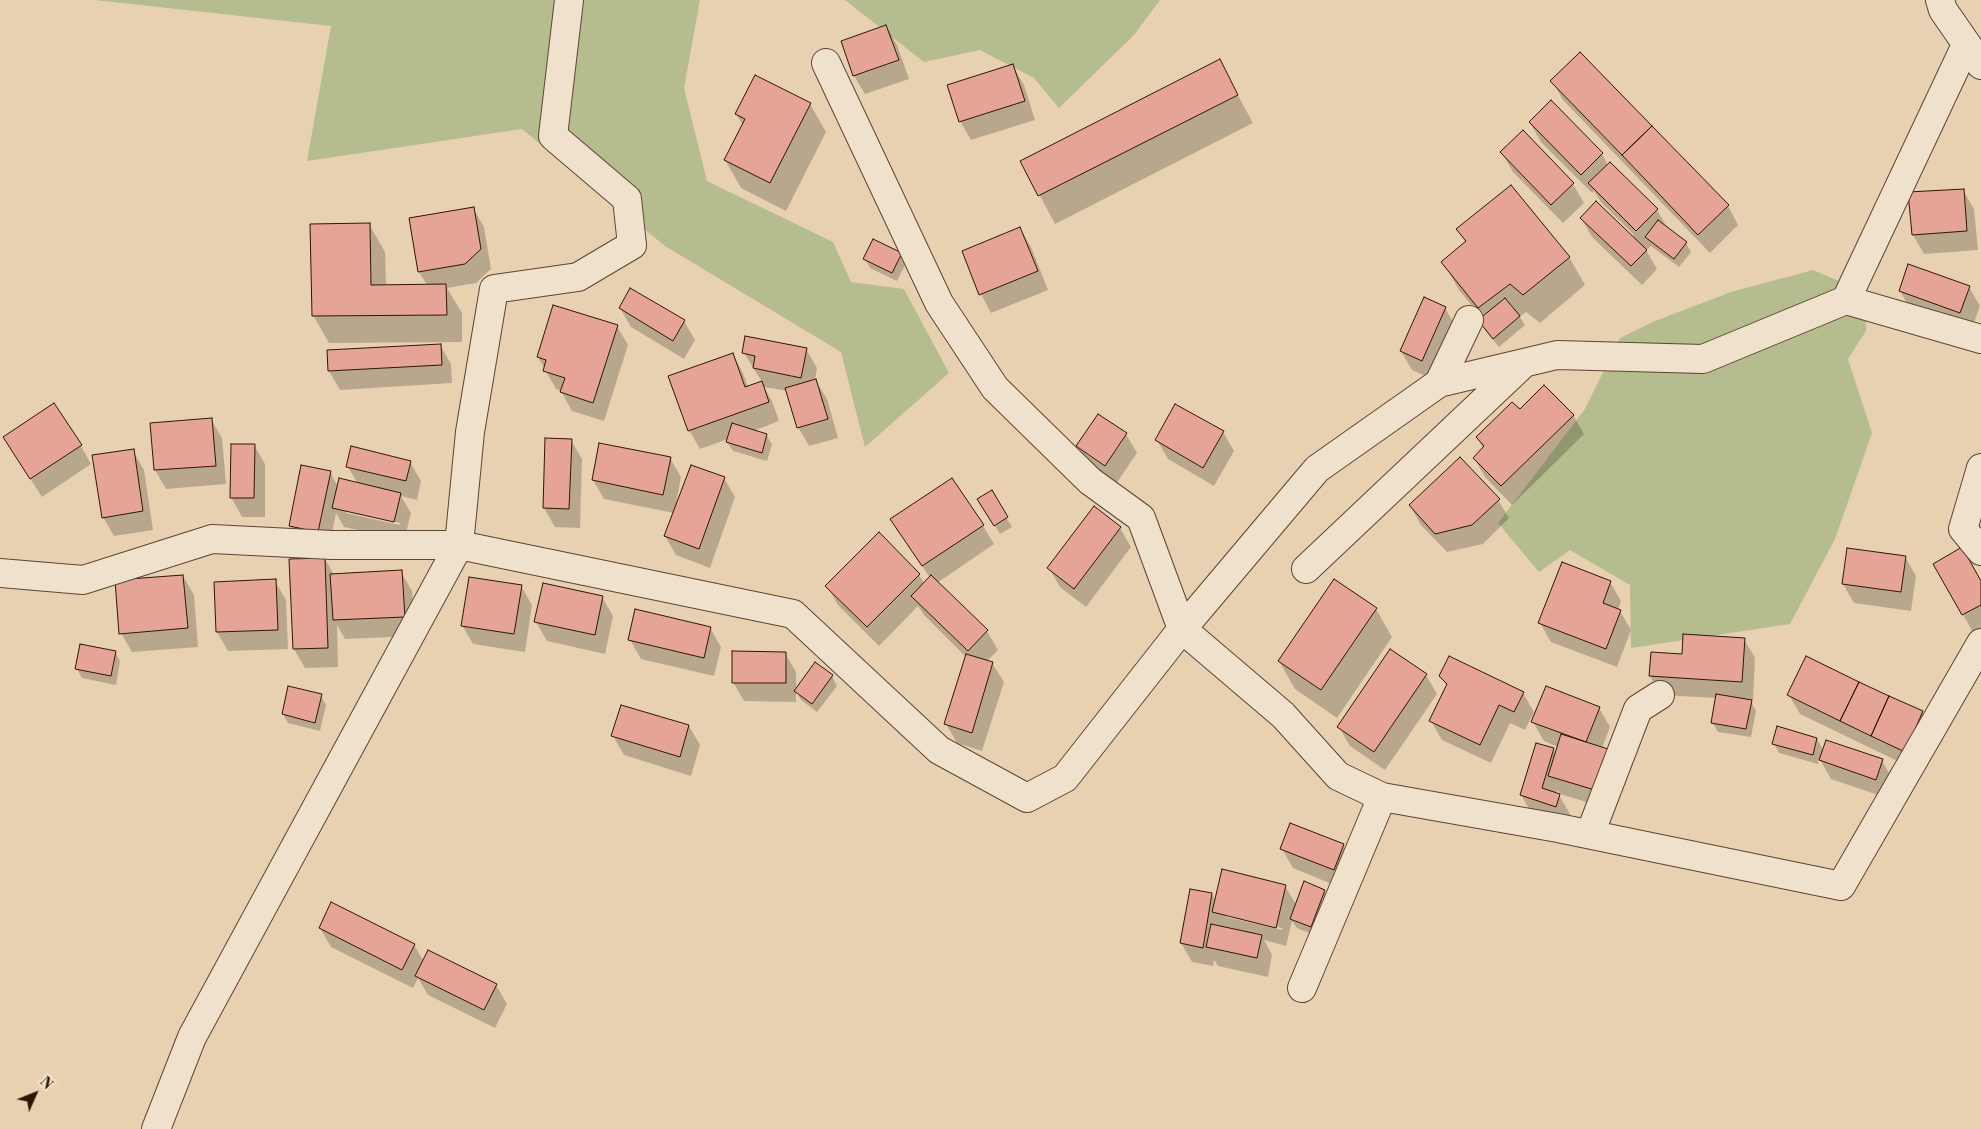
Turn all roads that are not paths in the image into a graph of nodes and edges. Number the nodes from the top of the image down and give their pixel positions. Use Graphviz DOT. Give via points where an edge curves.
graph roads {
  1 [pos="569,0"];
  2 [pos="1948,3"];
  3 [pos="1974,55"];
  4 [pos="826,63"];
  5 [pos="1846,300"];
  6 [pos="1469,320"];
  7 [pos="1981,339"];
  8 [pos="1524,363"];
  9 [pos="1439,383"];
  10 [pos="1981,468"];
  11 [pos="459,545"];
  12 [pos="1981,551"];
  13 [pos="1306,569"];
  14 [pos="0,573"];
  15 [pos="1182,629"];
  16 [pos="1979,650"];
  17 [pos="1660,695"];
  18 [pos="1382,797"];
  19 [pos="1590,834"];
  20 [pos="1302,988"];
  21 [pos="156,1129"];
  1 -- 11 [label="street" via="553,136 627,199 632,245 578,277 494,289 470,432"];
  2 -- 3 [label="street"];
  3 -- 5 [label="street"];
  4 -- 15 [label="street" via="938,303 995,388 1090,481 1142,518"];
  5 -- 7 [label="street"];
  5 -- 8 [label="street" via="1703,359 1557,355"];
  6 -- 9 [label="street"];
  8 -- 9 [label="street"];
  8 -- 13 [label="street"];
  9 -- 15 [label="street" via="1317,469"];
  10 -- 12 [label="street" via="1963,529"];
  11 -- 14 [label="street" via="332,545 212,539 83,580"];
  11 -- 15 [label="street" via="793,614 939,750 1026,798 1065,778"];
  11 -- 21 [label="street" via="192,1037"];
  15 -- 18 [label="street" via="1283,715 1338,776"];
  16 -- 19 [label="street" via="1841,886"];
  17 -- 19 [label="street" via="1638,709"];
  18 -- 19 [label="street"];
  18 -- 20 [label="street"];
}
